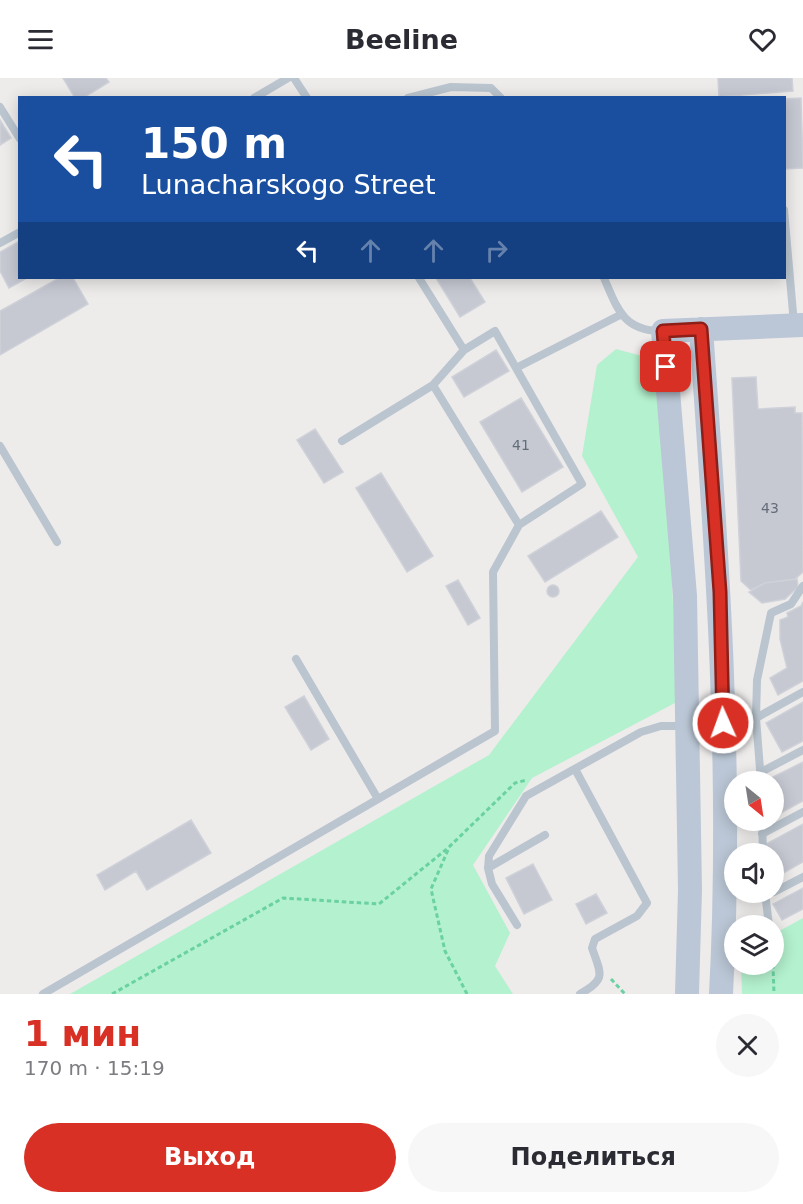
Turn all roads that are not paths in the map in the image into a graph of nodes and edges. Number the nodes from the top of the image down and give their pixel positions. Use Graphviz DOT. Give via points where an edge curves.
graph roads {
  1 [pos="288,78"];
  2 [pos="294,78"];
  3 [pos="485,78"];
  4 [pos="491,88"];
  5 [pos="257,96"];
  6 [pos="306,96"];
  7 [pos="416,96"];
  8 [pos="499,96"];
  9 [pos="0,107"];
  10 [pos="18,136"];
  11 [pos="786,227"];
  12 [pos="18,233"];
  13 [pos="0,243"];
  14 [pos="419,279"];
  15 [pos="604,279"];
  16 [pos="622,314"];
  17 [pos="798,326"];
  18 [pos="701,329"];
  19 [pos="663,331"];
  20 [pos="464,350"];
  21 [pos="516,368"];
  22 [pos="433,386"];
  23 [pos="342,441"];
  24 [pos="0,446"];
  25 [pos="519,525"];
  26 [pos="57,542"];
  27 [pos="803,586"];
  28 [pos="296,659"];
  29 [pos="803,692"];
  30 [pos="756,718"];
  31 [pos="689,726"];
  32 [pos="803,750"];
  33 [pos="575,769"];
  34 [pos="760,771"];
  35 [pos="770,771"];
  36 [pos="378,799"];
  37 [pos="803,812"];
  38 [pos="762,834"];
  39 [pos="545,835"];
  40 [pos="762,843"];
  41 [pos="488,868"];
  42 [pos="803,877"];
  43 [pos="784,887"];
  44 [pos="517,925"];
  45 [pos="43,994"];
  46 [pos="580,994"];
  47 [pos="687,994"];
  48 [pos="721,994"];
  1 -- 5 [label="lane"];
  2 -- 6 [label="lane"];
  3 -- 4 [label="lane"];
  4 -- 7 [label="lane" via="451,87"];
  4 -- 8 [label="lane"];
  9 -- 10 [label="lane"];
  11 -- 17 [label="lane"];
  12 -- 13 [label="lane"];
  14 -- 20 [label="lane"];
  15 -- 16 [label="lane"];
  16 -- 19 [label="lane" via="638,328"];
  16 -- 21 [label="lane"];
  17 -- 18 [label="main road"];
  18 -- 19 [label="main road"];
  18 -- 48 [label="main road" via="720,592 724,889"];
  19 -- 31 [label="main road" via="685,596"];
  20 -- 21 [label="lane" via="495,331"];
  20 -- 22 [label="lane"];
  21 -- 25 [label="lane" via="582,484"];
  22 -- 23 [label="lane"];
  22 -- 25 [label="lane"];
  24 -- 26 [label="lane"];
  25 -- 36 [label="lane" via="493,572 495,731"];
  27 -- 30 [label="lane" via="791,604 771,613 758,680"];
  28 -- 36 [label="lane"];
  29 -- 30 [label="lane"];
  30 -- 34 [label="lane"];
  31 -- 33 [label="lane" via="650,729"];
  31 -- 47 [label="main road"];
  32 -- 35 [label="lane"];
  33 -- 41 [label="lane" via="526,796 489,856"];
  33 -- 46 [label="lane" via="647,903 637,916 595,939 592,948 601,969 598,982"];
  36 -- 45 [label="lane"];
  37 -- 38 [label="lane"];
  38 -- 40 [label="lane"];
  39 -- 41 [label="lane"];
  41 -- 44 [label="lane" via="492,884"];
  42 -- 43 [label="lane"];
}
